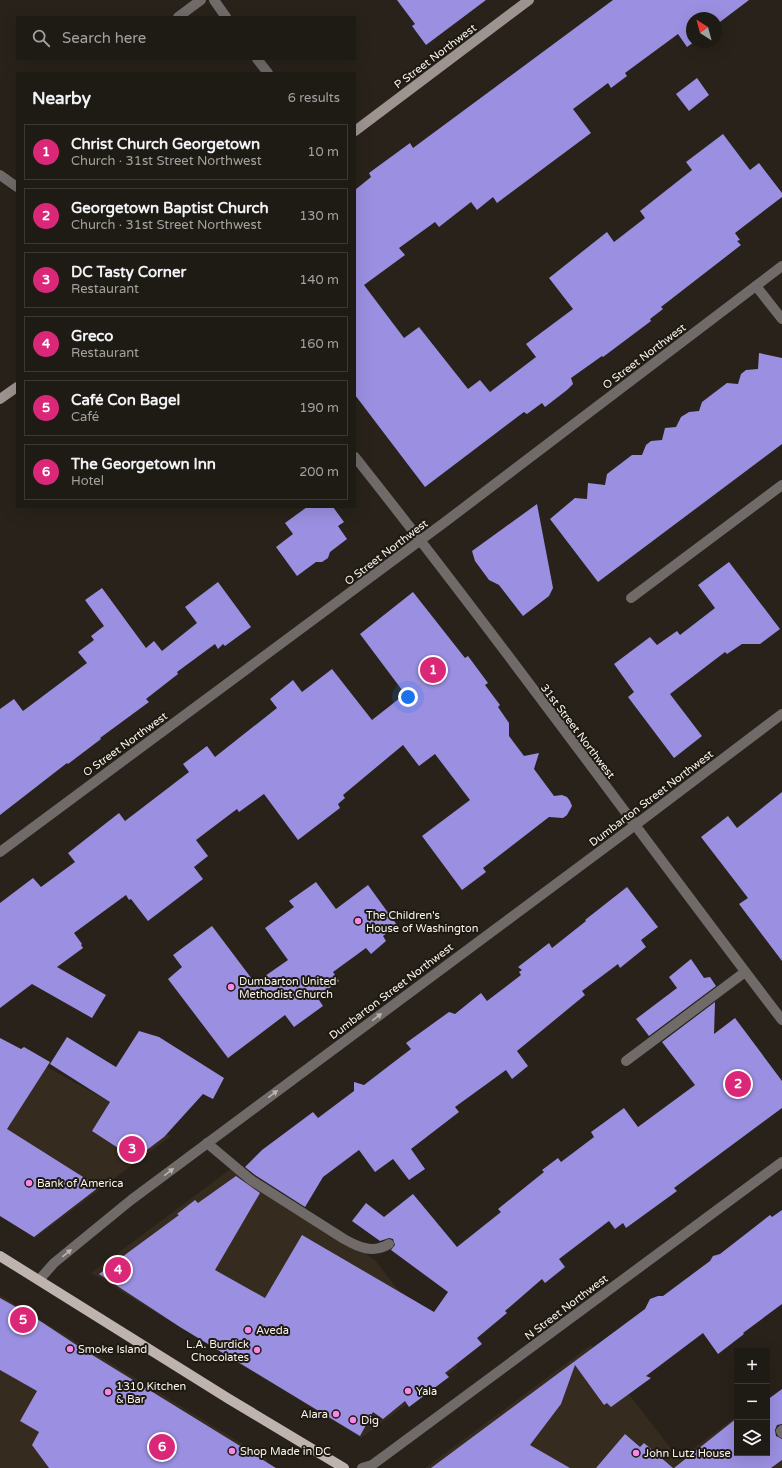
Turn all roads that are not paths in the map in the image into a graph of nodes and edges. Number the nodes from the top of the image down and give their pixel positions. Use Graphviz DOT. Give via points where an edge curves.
graph roads {
  1 [pos="201,0"];
  2 [pos="214,0"];
  3 [pos="529,0"];
  4 [pos="179,16"];
  5 [pos="225,16"];
  6 [pos="258,60"];
  7 [pos="267,72"];
  8 [pos="356,130"];
  9 [pos="0,175"];
  10 [pos="16,186"];
  11 [pos="782,266"];
  12 [pos="756,286"];
  13 [pos="782,319"];
  14 [pos="16,388"];
  15 [pos="0,400"];
  16 [pos="356,458"];
  17 [pos="782,485"];
  18 [pos="421,540"];
  19 [pos="631,598"];
  20 [pos="782,714"];
  21 [pos="634,826"];
  22 [pos="0,852"];
  23 [pos="746,972"];
  24 [pos="782,1020"];
  25 [pos="626,1062"];
  26 [pos="207,1143"];
  27 [pos="782,1162"];
  28 [pos="389,1244"];
  29 [pos="0,1256"];
  30 [pos="39,1280"];
  31 [pos="782,1430"];
  32 [pos="782,1433"];
  33 [pos="344,1468"];
  34 [pos="362,1468"];
  1 -- 4 [label="street"];
  2 -- 5 [label="street"];
  3 -- 8 [label="main road, P Street Northwest"];
  6 -- 7 [label="street"];
  9 -- 10 [label="street"];
  11 -- 12 [label="street, O Street Northwest"];
  12 -- 13 [label="street"];
  12 -- 18 [label="street, O Street Northwest"];
  14 -- 15 [label="main road"];
  16 -- 18 [label="street, 31st Street Northwest"];
  17 -- 19 [label="street"];
  18 -- 21 [label="street, 31st Street Northwest"];
  18 -- 22 [label="street, O Street Northwest"];
  20 -- 21 [label="street, Dumbarton Street Northwest"];
  21 -- 23 [label="street, 31st Street Northwest"];
  26 -- 21 [label="street, Dumbarton Street Northwest, one-way"];
  23 -- 24 [label="street, 31st Street Northwest"];
  23 -- 25 [label="street"];
  26 -- 28 [label="street" via="251,1180 356,1245 379,1249"];
  30 -- 26 [label="street, Dumbarton Street Northwest, one-way" via="60,1258 131,1200"];
  27 -- 34 [label="street, N Street Northwest" via="383,1458"];
  29 -- 30 [label="main road"];
  30 -- 33 [label="main road" via="228,1399"];
  31 -- 32 [label="street"];
}
